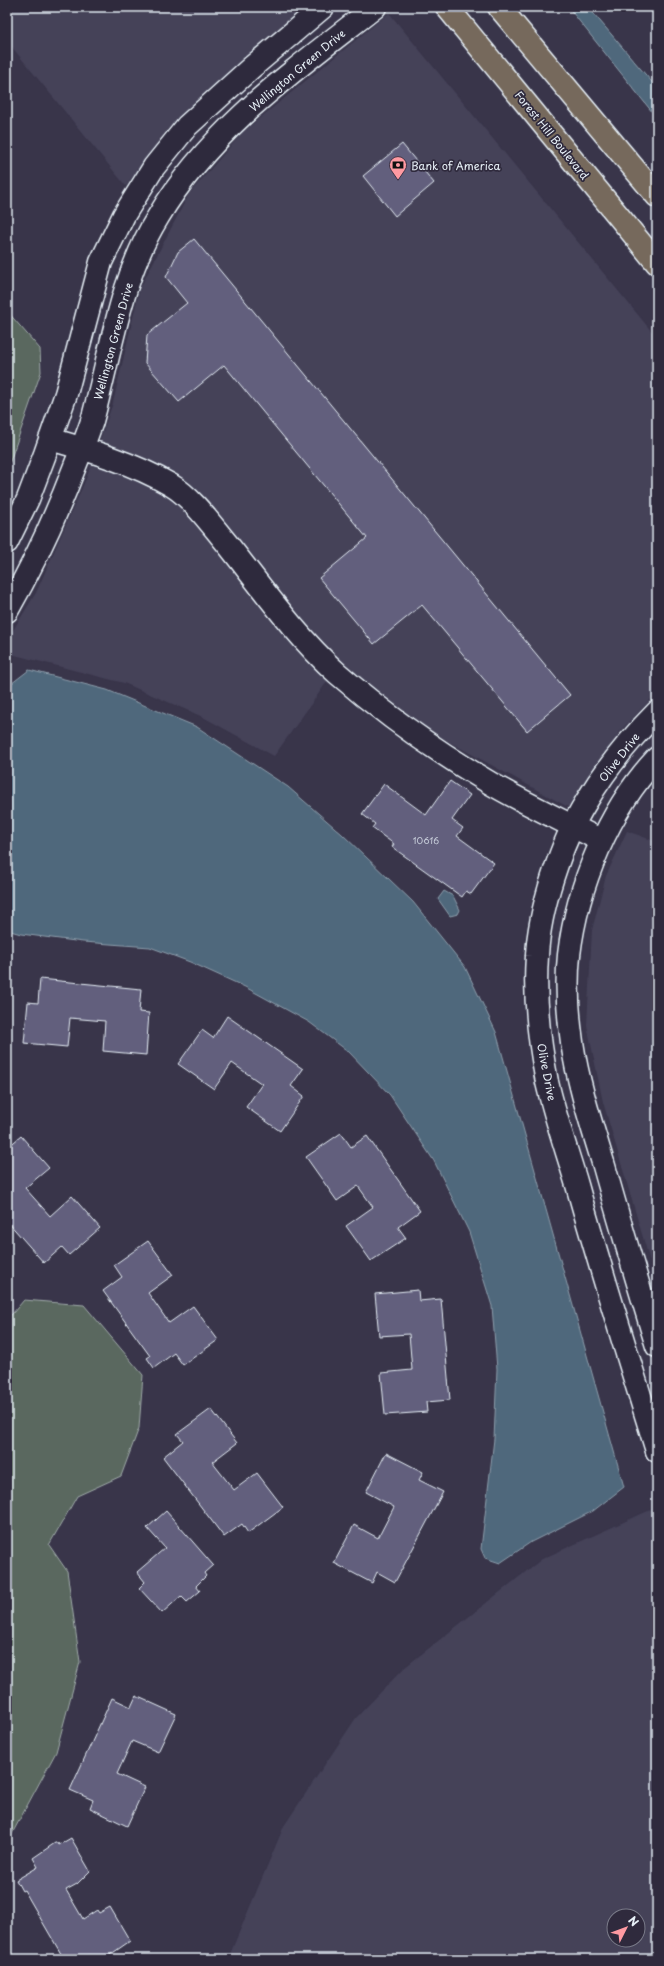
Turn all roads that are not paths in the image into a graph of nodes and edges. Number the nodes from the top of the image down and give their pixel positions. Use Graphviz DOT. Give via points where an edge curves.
graph roads {
  1 [pos="323,7"];
  2 [pos="374,7"];
  3 [pos="447,7"];
  4 [pos="499,7"];
  5 [pos="657,196"];
  6 [pos="657,264"];
  7 [pos="92,298"];
  8 [pos="121,307"];
  9 [pos="50,439"];
  10 [pos="82,448"];
  11 [pos="7,542"];
  12 [pos="7,611"];
  13 [pos="657,712"];
  14 [pos="657,758"];
  15 [pos="574,826"];
  16 [pos="602,841"];
  17 [pos="657,1346"];
  18 [pos="657,1451"];
  1 -- 7 [label="street" via="188,126 154,167 100,262"];
  2 -- 8 [label="street, Wellington Green Drive" via="278,84 215,140 157,217 143,245"];
  3 -- 6 [label="main road, Forest Hill Boulevard"];
  4 -- 5 [label="main road"];
  7 -- 8 [label="street"];
  7 -- 9 [label="street" via="68,386"];
  8 -- 10 [label="street, Wellington Green Drive" via="91,423"];
  9 -- 10 [label="street"];
  9 -- 11 [label="street" via="28,499"];
  10 -- 12 [label="street, Wellington Green Drive" via="48,534"];
  10 -- 15 [label="street" via="126,462 172,486 217,531 305,642 373,704 423,742 485,780"];
  13 -- 15 [label="street, Olive Drive" via="620,754 585,804"];
  14 -- 16 [label="street" via="635,784"];
  15 -- 16 [label="street"];
  15 -- 18 [label="street, Olive Drive" via="550,888 541,923 537,955 537,1018 548,1084 589,1232"];
  16 -- 17 [label="street" via="579,903 569,954 569,1016 578,1076 615,1211"];
}
